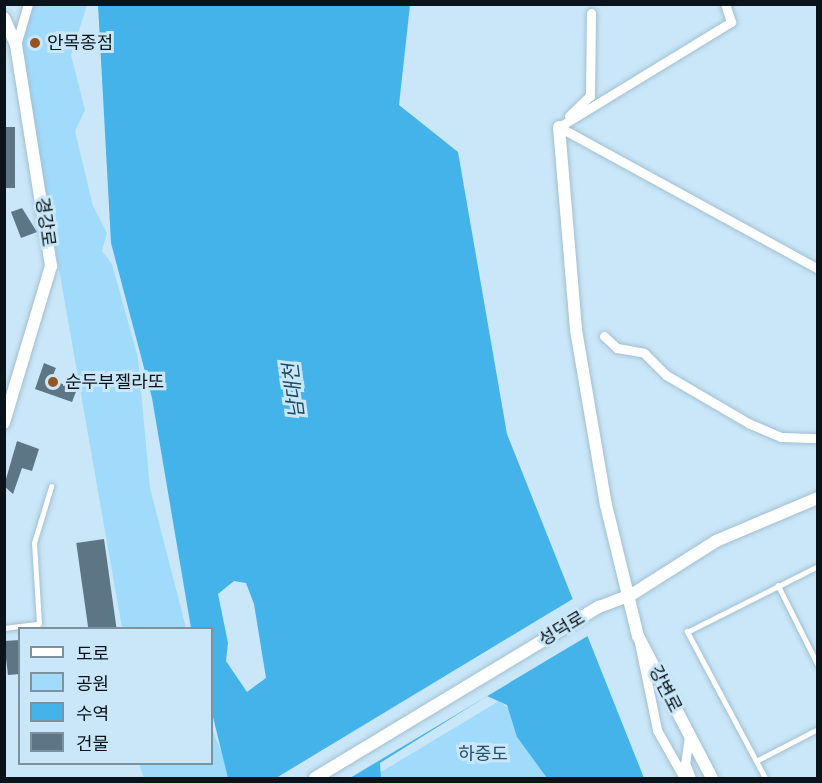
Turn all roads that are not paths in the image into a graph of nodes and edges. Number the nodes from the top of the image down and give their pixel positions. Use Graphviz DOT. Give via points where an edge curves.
graph roads {
  1 [pos="28,4"];
  2 [pos="725,4"];
  3 [pos="591,13"];
  4 [pos="4,18"];
  5 [pos="16,45"];
  6 [pos="559,127"];
  7 [pos="818,269"];
  8 [pos="604,336"];
  9 [pos="4,423"];
  10 [pos="818,438"];
  11 [pos="51,487"];
  12 [pos="818,498"];
  13 [pos="818,566"];
  14 [pos="777,585"];
  15 [pos="631,595"];
  16 [pos="4,628"];
  17 [pos="638,636"];
  18 [pos="818,664"];
  19 [pos="818,729"];
  20 [pos="689,736"];
  21 [pos="756,761"];
  22 [pos="315,778"];
  23 [pos="684,778"];
  24 [pos="691,778"];
  25 [pos="712,778"];
  26 [pos="765,778"];
  1 -- 5 [label="street"];
  2 -- 6 [label="street" via="731,22"];
  3 -- 6 [label="street" via="590,96"];
  4 -- 5 [label="street, 경강로"];
  5 -- 9 [label="street, 경강로" via="51,266"];
  6 -- 7 [label="street"];
  6 -- 15 [label="street, 강변로" via="588,415"];
  8 -- 10 [label="street" via="617,348 644,353 666,375 748,423 781,437"];
  11 -- 16 [label="lane" via="34,543 39,624"];
  12 -- 15 [label="street, 성덕로" via="716,541"];
  13 -- 14 [label="lane"];
  14 -- 18 [label="lane"];
  14 -- 21 [label="lane" via="687,632"];
  15 -- 17 [label="street, 강변로"];
  15 -- 22 [label="street, 성덕로" via="599,607"];
  17 -- 20 [label="street, 강변로"];
  17 -- 23 [label="street" via="657,730"];
  19 -- 21 [label="lane"];
  20 -- 24 [label="street" via="685,763"];
  20 -- 25 [label="street, 강변로"];
  21 -- 26 [label="lane"];
}
